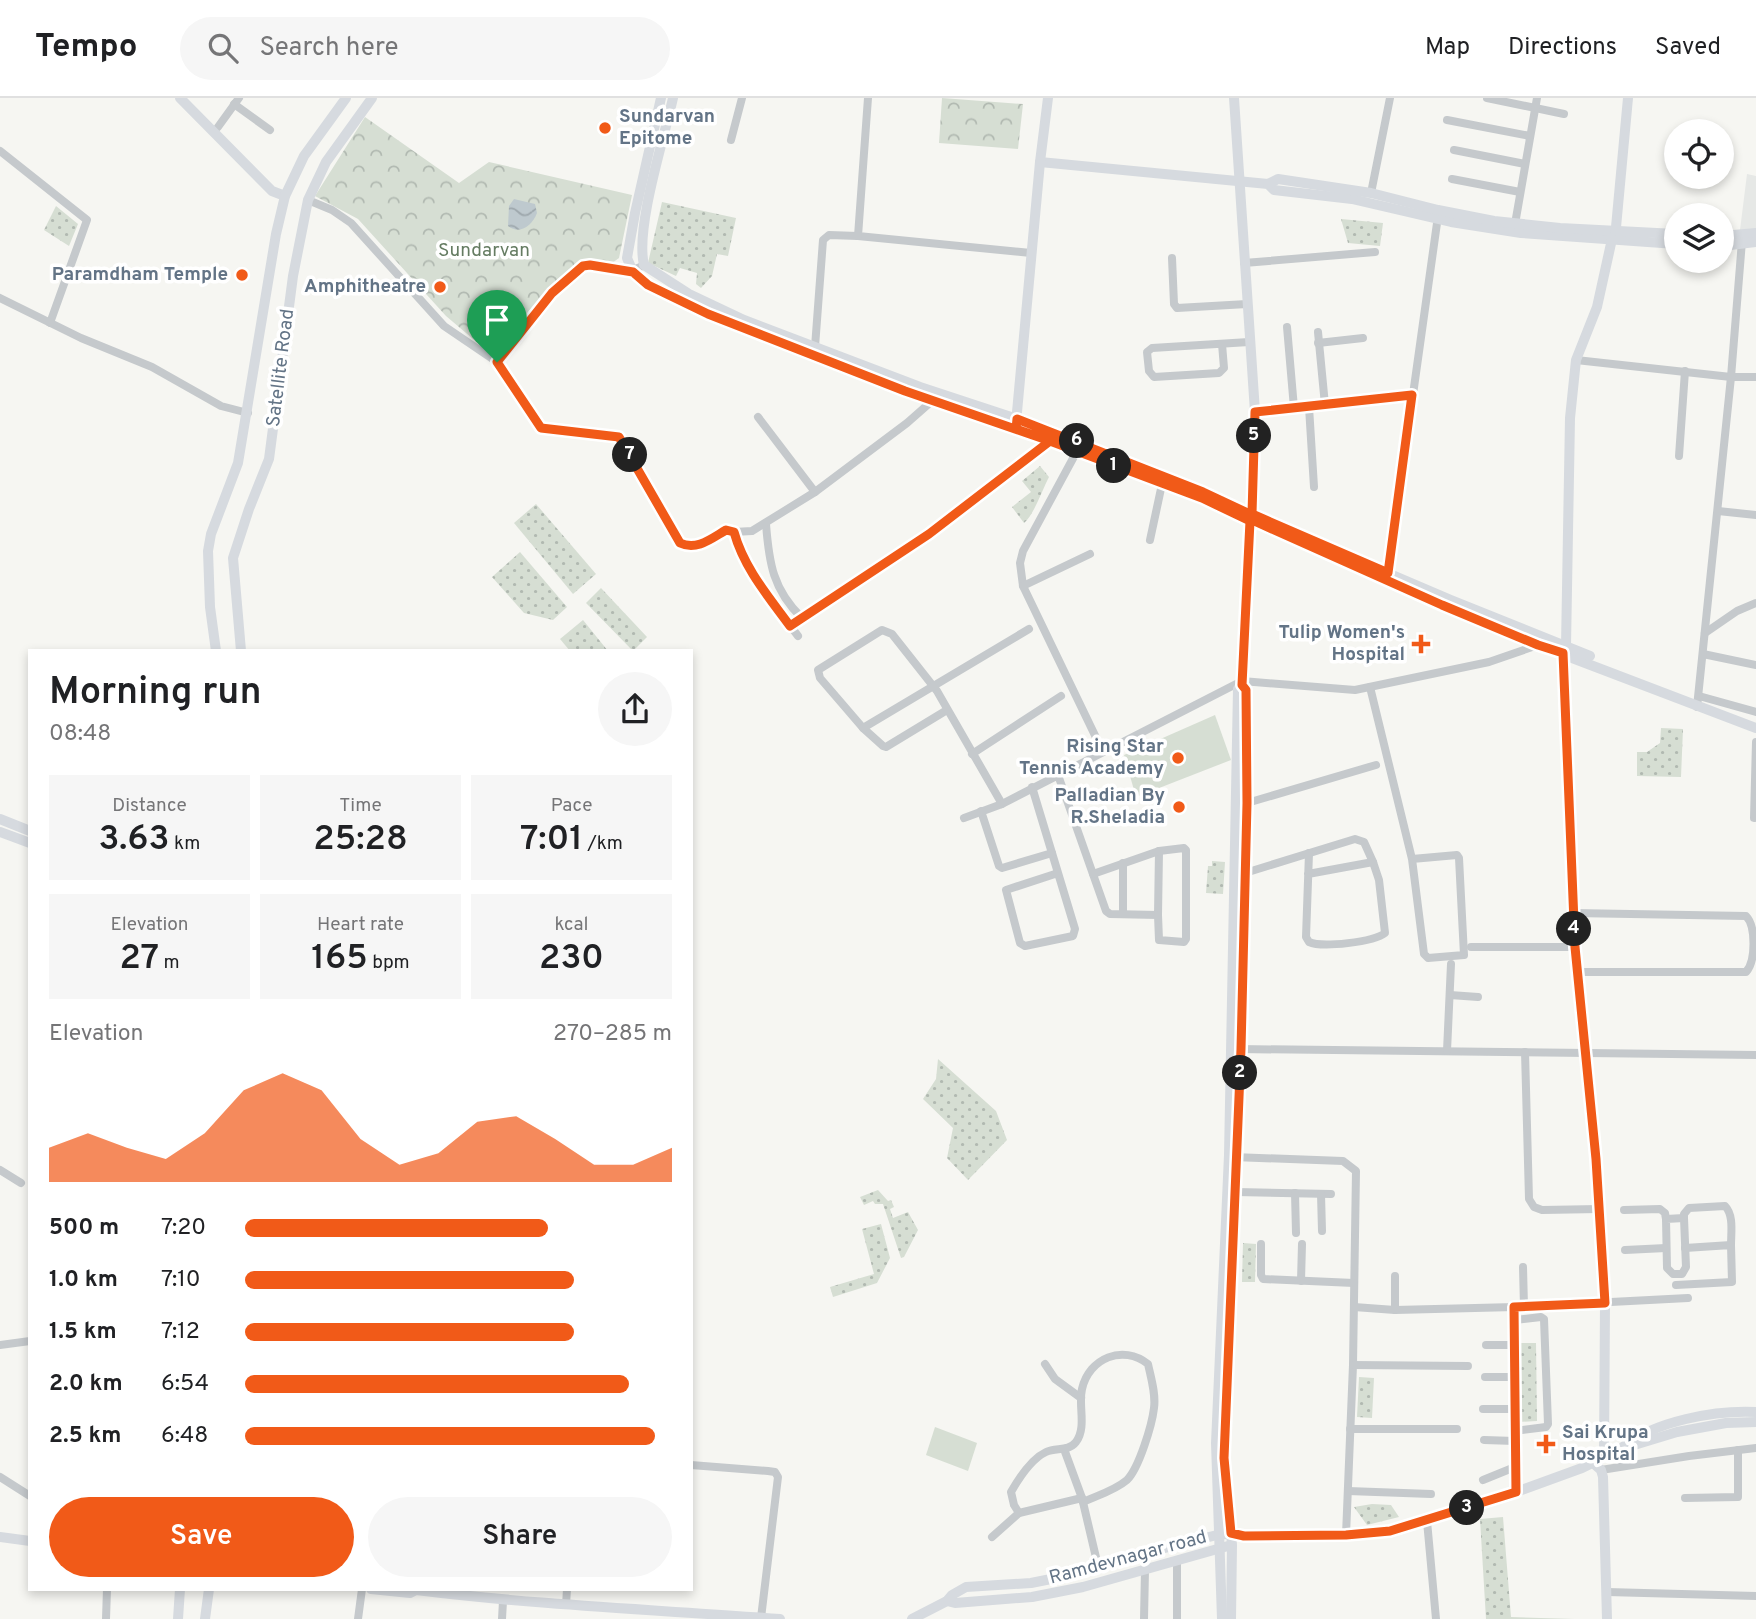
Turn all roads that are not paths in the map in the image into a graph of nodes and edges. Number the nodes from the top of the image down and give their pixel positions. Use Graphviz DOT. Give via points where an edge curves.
graph roads {
  1 [pos="180,98"];
  2 [pos="346,98"];
  3 [pos="372,98"];
  4 [pos="661,98"];
  5 [pos="673,98"];
  6 [pos="742,98"];
  7 [pos="868,98"];
  8 [pos="1048,98"];
  9 [pos="1234,98"];
  10 [pos="1390,98"];
  11 [pos="1487,98"];
  12 [pos="1537,98"];
  13 [pos="1623,98"];
  14 [pos="1628,98"];
  15 [pos="237,101"];
  16 [pos="1535,108"];
  17 [pos="1564,114"];
  18 [pos="1447,120"];
  19 [pos="218,127"];
  20 [pos="270,130"];
  21 [pos="1530,136"];
  22 [pos="731,140"];
  23 [pos="1454,150"];
  24 [pos="0,151"];
  25 [pos="1040,162"];
  26 [pos="1525,164"];
  27 [pos="1452,179"];
  28 [pos="1239,181"];
  29 [pos="1268,184"];
  30 [pos="1371,192"];
  31 [pos="1520,192"];
  32 [pos="285,196"];
  33 [pos="308,200"];
  34 [pos="1438,214"];
  35 [pos="1515,223"];
  36 [pos="1756,233"];
  37 [pos="1664,234"];
  38 [pos="858,236"];
  39 [pos="1613,236"];
  40 [pos="1734,238"];
  41 [pos="1742,240"];
  42 [pos="1664,242"];
  43 [pos="1734,242"];
  44 [pos="1756,242"];
  45 [pos="1375,252"];
  46 [pos="1031,253"];
  47 [pos="1172,258"];
  48 [pos="1244,263"];
  49 [pos="644,265"];
  50 [pos="633,272"];
  51 [pos="0,298"];
  52 [pos="1247,304"];
  53 [pos="50,323"];
  54 [pos="1287,327"];
  55 [pos="1318,332"];
  56 [pos="1363,338"];
  57 [pos="1249,342"];
  58 [pos="1318,343"];
  59 [pos="1222,344"];
  60 [pos="815,347"];
  61 [pos="1576,360"];
  62 [pos="497,362"];
  63 [pos="1685,371"];
  64 [pos="1731,377"];
  65 [pos="1756,377"];
  66 [pos="1412,395"];
  67 [pos="932,401"];
  68 [pos="1325,405"];
  69 [pos="1309,407"];
  70 [pos="1294,408"];
  71 [pos="1255,412"];
  72 [pos="248,413"];
  73 [pos="758,417"];
  74 [pos="1016,424"];
  75 [pos="1050,441"];
  76 [pos="1077,452"];
  77 [pos="1679,456"];
  78 [pos="1162,484"];
  79 [pos="1314,486"];
  80 [pos="814,492"];
  81 [pos="1718,511"];
  82 [pos="1756,515"];
  83 [pos="1251,517"];
  84 [pos="766,524"];
  85 [pos="734,532"];
  86 [pos="1150,540"];
  87 [pos="1090,554"];
  88 [pos="1388,573"];
  89 [pos="1023,586"];
  90 [pos="1756,603"];
  91 [pos="802,618"];
  92 [pos="790,626"];
  93 [pos="1029,629"];
  94 [pos="1705,633"];
  95 [pos="798,636"];
  96 [pos="1538,645"];
  97 [pos="216,649"];
  98 [pos="241,649"];
  99 [pos="1564,649"];
  100 [pos="1703,654"];
  101 [pos="1756,665"];
  102 [pos="1242,683"];
  103 [pos="932,687"];
  104 [pos="1370,687"];
  105 [pos="1060,696"];
  106 [pos="1698,701"];
  107 [pos="947,710"];
  108 [pos="1756,712"];
  109 [pos="1756,721"];
  110 [pos="863,728"];
  111 [pos="1756,728"];
  112 [pos="1756,742"];
  113 [pos="1103,752"];
  114 [pos="972,754"];
  115 [pos="1376,765"];
  116 [pos="1058,775"];
  117 [pos="1755,776"];
  118 [pos="1032,787"];
  119 [pos="1247,803"];
  120 [pos="1002,804"];
  121 [pos="981,811"];
  122 [pos="964,818"];
  123 [pos="1754,818"];
  124 [pos="0,819"];
  125 [pos="28,830"];
  126 [pos="0,832"];
  127 [pos="28,843"];
  128 [pos="1159,851"];
  129 [pos="1052,853"];
  130 [pos="1309,853"];
  131 [pos="1412,859"];
  132 [pos="1373,862"];
  133 [pos="1123,863"];
  134 [pos="1058,873"];
  135 [pos="1245,873"];
  136 [pos="1093,874"];
  137 [pos="1308,874"];
  138 [pos="1123,914"];
  139 [pos="1573,914"];
  140 [pos="1158,915"];
  141 [pos="1471,947"];
  142 [pos="1575,947"];
  143 [pos="1451,964"];
  144 [pos="1577,972"];
  145 [pos="1450,995"];
  146 [pos="1478,997"];
  147 [pos="1236,1049"];
  148 [pos="1447,1051"];
  149 [pos="1525,1052"];
  150 [pos="1586,1053"];
  151 [pos="1756,1055"];
  152 [pos="1233,1157"];
  153 [pos="0,1170"];
  154 [pos="21,1183"];
  155 [pos="1236,1192"];
  156 [pos="1295,1193"];
  157 [pos="1599,1209"];
  158 [pos="1624,1210"];
  159 [pos="1684,1218"];
  160 [pos="1666,1219"];
  161 [pos="1322,1231"];
  162 [pos="1296,1233"];
  163 [pos="1261,1244"];
  164 [pos="1302,1244"];
  165 [pos="1731,1245"];
  166 [pos="1666,1248"];
  167 [pos="1685,1248"];
  168 [pos="1625,1250"];
  169 [pos="1523,1267"];
  170 [pos="1676,1274"];
  171 [pos="1395,1276"];
  172 [pos="1301,1281"];
  173 [pos="1354,1283"];
  174 [pos="1676,1285"];
  175 [pos="1676,1298"];
  176 [pos="1688,1298"];
  177 [pos="1605,1303"];
  178 [pos="1354,1307"];
  179 [pos="1519,1307"];
  180 [pos="1395,1310"];
  181 [pos="1515,1320"];
  182 [pos="28,1341"];
  183 [pos="0,1345"];
  184 [pos="1486,1345"];
  185 [pos="1515,1345"];
  186 [pos="1045,1364"];
  187 [pos="1353,1365"];
  188 [pos="1468,1366"];
  189 [pos="1485,1377"];
  190 [pos="1515,1377"];
  191 [pos="1081,1398"];
  192 [pos="1483,1409"];
  193 [pos="1515,1409"];
  194 [pos="1756,1412"];
  195 [pos="1756,1422"];
  196 [pos="1350,1429"];
  197 [pos="1457,1429"];
  198 [pos="1515,1430"];
  199 [pos="1483,1440"];
  200 [pos="1515,1441"];
  201 [pos="1756,1448"];
  202 [pos="1621,1449"];
  203 [pos="1064,1450"];
  204 [pos="1738,1450"];
  205 [pos="1604,1456"];
  206 [pos="693,1465"];
  207 [pos="1597,1466"];
  208 [pos="1515,1467"];
  209 [pos="0,1477"];
  210 [pos="1483,1480"];
  211 [pos="1348,1491"];
  212 [pos="1516,1492"];
  213 [pos="1431,1494"];
  214 [pos="28,1495"];
  215 [pos="1685,1498"];
  216 [pos="1082,1500"];
  217 [pos="1019,1513"];
  218 [pos="1427,1521"];
  219 [pos="1346,1535"];
  220 [pos="0,1537"];
  221 [pos="992,1537"];
  222 [pos="1226,1540"];
  223 [pos="28,1541"];
  224 [pos="1177,1561"];
  225 [pos="1098,1566"];
  226 [pos="1145,1570"];
  227 [pos="107,1591"];
  228 [pos="180,1591"];
  229 [pos="209,1591"];
  230 [pos="362,1591"];
  231 [pos="390,1591"];
  232 [pos="413,1591"];
  233 [pos="430,1591"];
  234 [pos="567,1591"];
  235 [pos="1607,1592"];
  236 [pos="1756,1596"];
  237 [pos="503,1601"];
  238 [pos="947,1601"];
  239 [pos="566,1605"];
  240 [pos="658,1614"];
  241 [pos="761,1618"];
  242 [pos="106,1619"];
  243 [pos="178,1619"];
  244 [pos="205,1619"];
  245 [pos="358,1619"];
  246 [pos="502,1619"];
  247 [pos="780,1619"];
  248 [pos="912,1619"];
  249 [pos="1144,1619"];
  250 [pos="1177,1619"];
  251 [pos="1222,1619"];
  252 [pos="1231,1619"];
  253 [pos="1436,1619"];
  254 [pos="1607,1619"];
  1 -- 32 [label="street" via="272,191"];
  2 -- 32 [label="street, Satellite Road" via="304,156"];
  3 -- 33 [label="street, Satellite Road" via="326,162"];
  4 -- 50 [label="street" via="627,258"];
  5 -- 49 [label="street" via="644,223"];
  6 -- 22 [label="street"];
  7 -- 38 [label="street"];
  8 -- 25 [label="street"];
  9 -- 28 [label="street"];
  10 -- 30 [label="street"];
  11 -- 16 [label="street"];
  12 -- 16 [label="street"];
  13 -- 39 [label="street"];
  14 -- 39 [label="street"];
  15 -- 19 [label="street"];
  15 -- 20 [label="street"];
  16 -- 17 [label="street"];
  16 -- 21 [label="street"];
  18 -- 21 [label="street"];
  21 -- 26 [label="street"];
  23 -- 26 [label="street"];
  24 -- 53 [label="street" via="87,220"];
  25 -- 28 [label="street"];
  25 -- 46 [label="street"];
  26 -- 31 [label="street"];
  27 -- 31 [label="street"];
  28 -- 29 [label="street"];
  28 -- 48 [label="street"];
  29 -- 30 [label="street" via="1278,179"];
  29 -- 34 [label="street" via="1274,190"];
  30 -- 34 [label="street"];
  31 -- 35 [label="street"];
  32 -- 72 [label="street, Satellite Road"];
  33 -- 62 [label="street" via="351,223 444,326"];
  33 -- 98 [label="street, Satellite Road" via="293,276 269,459 233,558"];
  34 -- 35 [label="street"];
  34 -- 39 [label="street" via="1521,233"];
  34 -- 66 [label="street"];
  35 -- 39 [label="street"];
  36 -- 41 [label="street"];
  37 -- 39 [label="street"];
  38 -- 46 [label="street"];
  38 -- 60 [label="street" via="829,235 823,240"];
  39 -- 42 [label="street"];
  39 -- 61 [label="street" via="1597,307"];
  40 -- 41 [label="street"];
  41 -- 43 [label="street"];
  41 -- 44 [label="street"];
  41 -- 64 [label="street"];
  45 -- 48 [label="street"];
  46 -- 74 [label="street"];
  47 -- 52 [label="street" via="1177,308"];
  48 -- 52 [label="street"];
  49 -- 50 [label="street"];
  49 -- 60 [label="street" via="689,294"];
  50 -- 62 [label="street" via="583,266 552,293"];
  50 -- 67 [label="street" via="648,285 708,314"];
  51 -- 53 [label="street"];
  52 -- 57 [label="street"];
  53 -- 72 [label="street" via="152,367 221,406"];
  54 -- 70 [label="street"];
  55 -- 58 [label="street"];
  56 -- 58 [label="street"];
  57 -- 59 [label="street"];
  57 -- 71 [label="street"];
  58 -- 68 [label="street"];
  59 -- 59 [label="street" via="1152,348 1147,352 1149,371 1154,377 1219,373 1224,368"];
  60 -- 74 [label="street"];
  61 -- 63 [label="street"];
  61 -- 99 [label="street" via="1570,418"];
  62 -- 85 [label="street" via="541,428 619,437 680,543 687,547 702,544 726,530"];
  63 -- 64 [label="street"];
  63 -- 77 [label="street"];
  64 -- 65 [label="street"];
  64 -- 81 [label="street"];
  66 -- 68 [label="street"];
  66 -- 88 [label="street"];
  67 -- 74 [label="street"];
  67 -- 80 [label="street"];
  68 -- 69 [label="street"];
  69 -- 70 [label="street"];
  69 -- 79 [label="street"];
  70 -- 71 [label="street"];
  71 -- 83 [label="street"];
  72 -- 97 [label="street, Satellite Road" via="238,463 208,551"];
  73 -- 80 [label="street"];
  74 -- 75 [label="street"];
  74 -- 83 [label="street" via="1203,492"];
  75 -- 76 [label="street"];
  75 -- 91 [label="street" via="929,534"];
  76 -- 78 [label="street"];
  76 -- 89 [label="street" via="1023,551"];
  78 -- 83 [label="street"];
  78 -- 86 [label="street"];
  80 -- 84 [label="street"];
  81 -- 82 [label="street"];
  81 -- 94 [label="street"];
  83 -- 88 [label="street"];
  83 -- 96 [label="street" via="1347,564"];
  83 -- 102 [label="street"];
  84 -- 85 [label="street"];
  84 -- 91 [label="street" via="775,583"];
  85 -- 92 [label="street" via="739,552"];
  87 -- 89 [label="street"];
  88 -- 99 [label="street"];
  89 -- 113 [label="street"];
  90 -- 94 [label="street"];
  91 -- 92 [label="street"];
  92 -- 95 [label="street"];
  93 -- 103 [label="street"];
  94 -- 100 [label="street"];
  96 -- 99 [label="street"];
  96 -- 104 [label="street" via="1489,662"];
  99 -- 106 [label="street"];
  99 -- 139 [label="street"];
  100 -- 101 [label="street"];
  100 -- 106 [label="street"];
  102 -- 104 [label="street"];
  102 -- 113 [label="street"];
  102 -- 119 [label="street" via="1246,690"];
  102 -- 147 [label="street" via="1238,689"];
  103 -- 107 [label="street"];
  103 -- 110 [label="street"];
  103 -- 110 [label="street" via="892,634 882,630 818,672"];
  104 -- 131 [label="street"];
  105 -- 114 [label="street"];
  106 -- 108 [label="street"];
  106 -- 109 [label="street"];
  106 -- 111 [label="street"];
  107 -- 110 [label="street" via="886,747"];
  107 -- 114 [label="street"];
  112 -- 117 [label="street"];
  113 -- 116 [label="street"];
  114 -- 120 [label="street"];
  115 -- 119 [label="street"];
  116 -- 118 [label="street"];
  116 -- 136 [label="street"];
  117 -- 123 [label="street"];
  118 -- 120 [label="street"];
  118 -- 129 [label="street"];
  119 -- 135 [label="street"];
  120 -- 121 [label="street"];
  121 -- 122 [label="street"];
  121 -- 129 [label="street" via="1002,868"];
  124 -- 125 [label="street"];
  126 -- 127 [label="street"];
  128 -- 133 [label="street"];
  128 -- 140 [label="street"];
  128 -- 140 [label="street" via="1186,850 1184,942 1159,940"];
  129 -- 134 [label="street"];
  130 -- 132 [label="street" via="1359,839"];
  130 -- 135 [label="street"];
  130 -- 137 [label="street"];
  131 -- 131 [label="street" via="1424,954 1428,958 1464,955 1459,858"];
  132 -- 137 [label="street"];
  132 -- 137 [label="street" via="1385,926 1385,933 1374,938 1324,945 1309,942"];
  133 -- 136 [label="street"];
  133 -- 138 [label="street"];
  134 -- 134 [label="street" via="1075,929 1073,936 1025,946 1020,943 1006,890"];
  135 -- 147 [label="street"];
  136 -- 138 [label="street" via="1106,911"];
  138 -- 140 [label="street"];
  139 -- 142 [label="street"];
  139 -- 144 [label="street" via="1746,916 1755,930 1754,961 1746,972"];
  141 -- 142 [label="street"];
  142 -- 144 [label="street"];
  143 -- 145 [label="street"];
  144 -- 150 [label="street"];
  145 -- 146 [label="street"];
  145 -- 148 [label="street"];
  147 -- 148 [label="street"];
  147 -- 152 [label="street"];
  148 -- 149 [label="street"];
  149 -- 150 [label="street"];
  149 -- 157 [label="street" via="1530,1199 1542,1210"];
  150 -- 151 [label="street"];
  150 -- 157 [label="street"];
  152 -- 155 [label="street"];
  152 -- 173 [label="street" via="1343,1161 1356,1171"];
  152 -- 222 [label="street" via="1216,1444"];
  153 -- 154 [label="street"];
  155 -- 156 [label="street"];
  155 -- 222 [label="street" via="1224,1458"];
  156 -- 161 [label="street" via="1326,1194"];
  156 -- 162 [label="street"];
  157 -- 177 [label="street"];
  158 -- 160 [label="street" via="1660,1209"];
  159 -- 160 [label="street"];
  159 -- 165 [label="street" via="1689,1208 1725,1206"];
  159 -- 167 [label="street"];
  160 -- 166 [label="street"];
  163 -- 172 [label="street" via="1263,1279"];
  164 -- 172 [label="street"];
  165 -- 167 [label="street"];
  165 -- 174 [label="street" via="1732,1282"];
  166 -- 168 [label="street"];
  166 -- 170 [label="street" via="1667,1268"];
  167 -- 170 [label="street" via="1685,1271"];
  169 -- 179 [label="street"];
  170 -- 174 [label="street"];
  171 -- 180 [label="street"];
  172 -- 173 [label="street"];
  173 -- 178 [label="street"];
  174 -- 175 [label="street"];
  175 -- 176 [label="street"];
  175 -- 177 [label="street"];
  177 -- 179 [label="street"];
  177 -- 205 [label="street"];
  178 -- 180 [label="street"];
  178 -- 187 [label="street"];
  179 -- 180 [label="street"];
  179 -- 181 [label="street"];
  181 -- 185 [label="street"];
  181 -- 198 [label="street" via="1544,1320 1548,1424"];
  182 -- 183 [label="street"];
  184 -- 185 [label="street"];
  185 -- 190 [label="street"];
  186 -- 191 [label="street" via="1055,1379"];
  187 -- 188 [label="street"];
  187 -- 196 [label="street"];
  189 -- 190 [label="street"];
  190 -- 193 [label="street"];
  191 -- 203 [label="street" via="1079,1436"];
  191 -- 216 [label="street" via="1088,1374 1107,1357 1130,1354 1148,1364 1154,1406 1136,1465 1115,1489"];
  192 -- 193 [label="street"];
  193 -- 198 [label="street"];
  194 -- 202 [label="street" via="1681,1421 1634,1438"];
  195 -- 202 [label="street" via="1697,1427"];
  196 -- 197 [label="street"];
  196 -- 211 [label="street"];
  198 -- 200 [label="street"];
  199 -- 200 [label="street"];
  200 -- 208 [label="street"];
  201 -- 204 [label="street"];
  202 -- 205 [label="street"];
  203 -- 216 [label="street"];
  203 -- 217 [label="street" via="1047,1451 1017,1481 1011,1492"];
  204 -- 207 [label="street"];
  204 -- 215 [label="street" via="1738,1497"];
  205 -- 207 [label="street"];
  206 -- 241 [label="street" via="768,1471 778,1477"];
  207 -- 212 [label="street"];
  207 -- 235 [label="street"];
  208 -- 210 [label="street"];
  208 -- 212 [label="street"];
  209 -- 214 [label="street"];
  211 -- 213 [label="street"];
  211 -- 219 [label="street"];
  212 -- 218 [label="street"];
  216 -- 217 [label="street"];
  216 -- 225 [label="street"];
  217 -- 221 [label="street"];
  218 -- 219 [label="street" via="1390,1531"];
  218 -- 253 [label="street"];
  219 -- 222 [label="street"];
  220 -- 223 [label="street"];
  222 -- 224 [label="street, Ramdevnagar road"];
  222 -- 225 [label="street, Ramdevnagar road"];
  222 -- 251 [label="street"];
  222 -- 252 [label="street"];
  224 -- 226 [label="street, Ramdevnagar road"];
  224 -- 250 [label="street"];
  225 -- 238 [label="street, Ramdevnagar road" via="1031,1583 966,1587"];
  226 -- 238 [label="street, Ramdevnagar road" via="1032,1597"];
  226 -- 249 [label="street"];
  227 -- 242 [label="street"];
  228 -- 243 [label="street"];
  229 -- 244 [label="street"];
  230 -- 245 [label="street"];
  231 -- 232 [label="street"];
  233 -- 237 [label="street"];
  234 -- 239 [label="street"];
  235 -- 236 [label="street"];
  235 -- 254 [label="street"];
  237 -- 239 [label="street"];
  237 -- 246 [label="street"];
  238 -- 248 [label="street, Ramdevnagar road"];
  239 -- 240 [label="street"];
  240 -- 241 [label="street"];
  241 -- 247 [label="street"];
}
